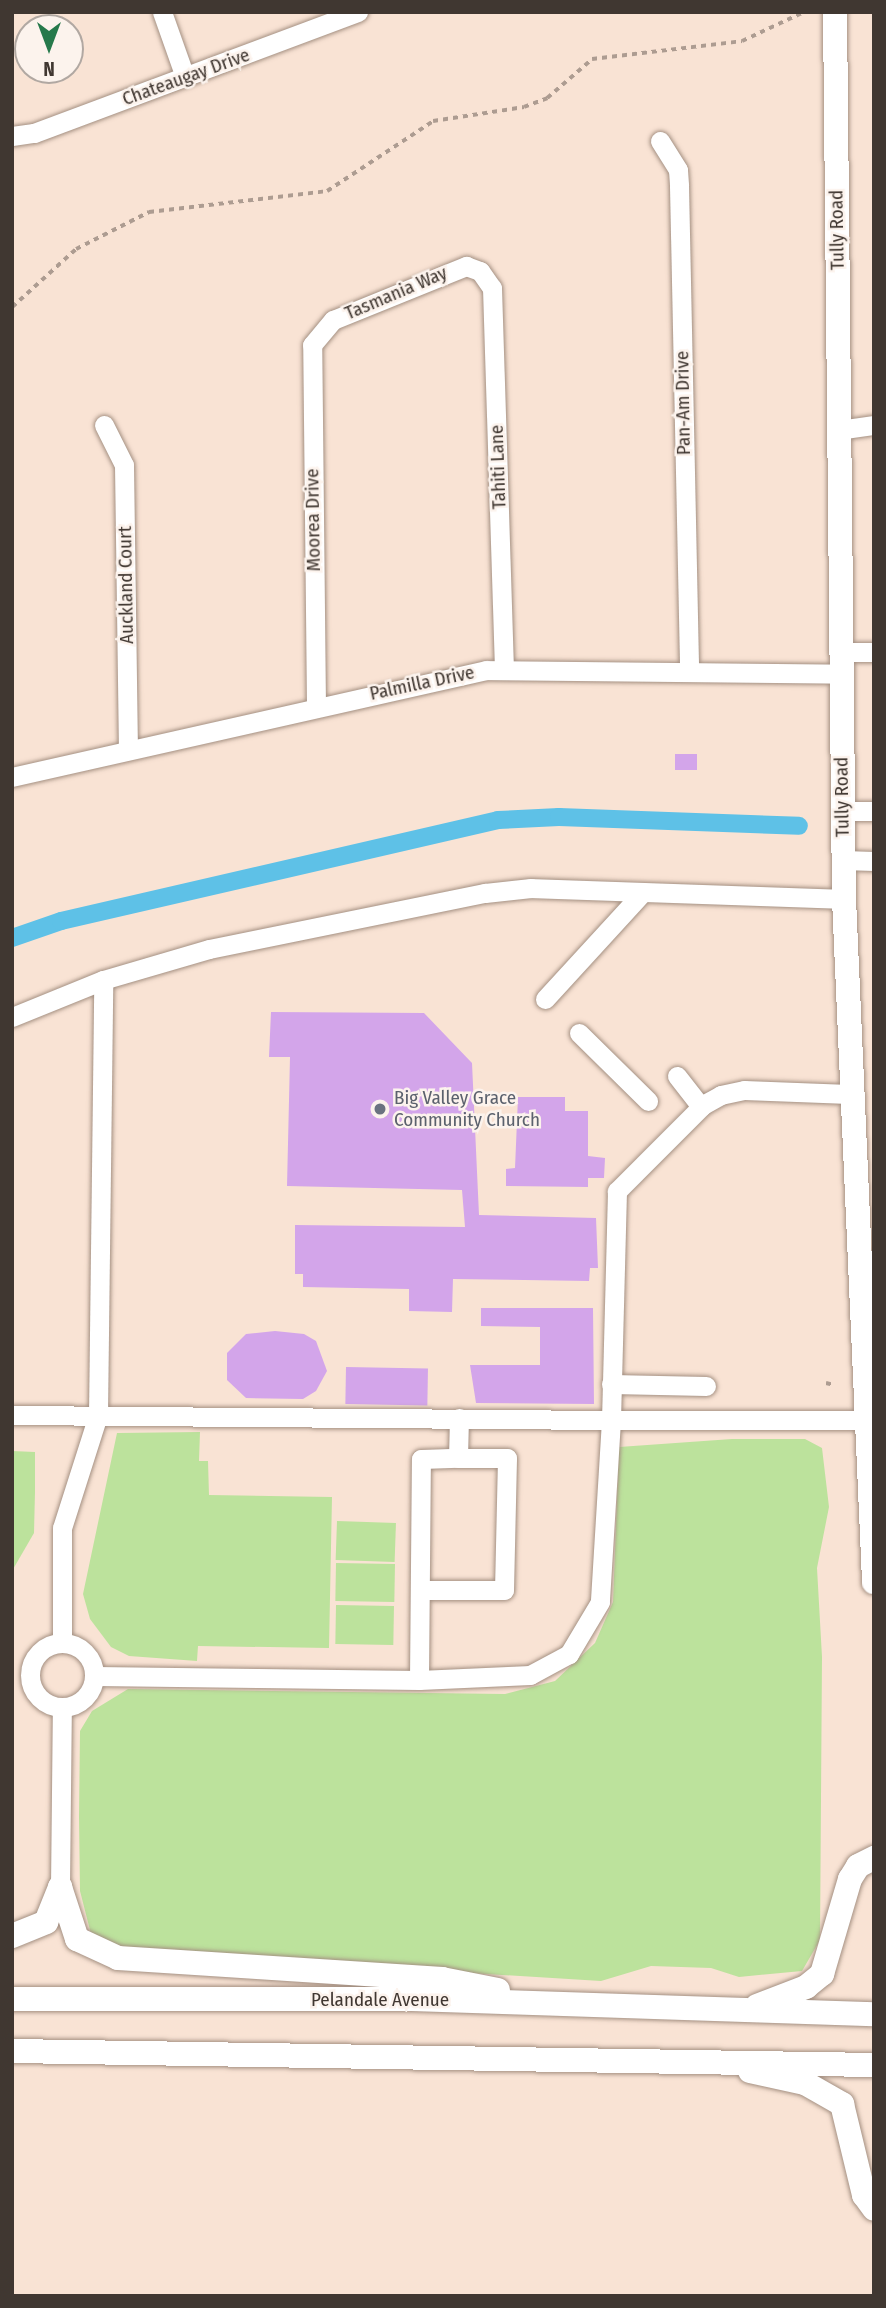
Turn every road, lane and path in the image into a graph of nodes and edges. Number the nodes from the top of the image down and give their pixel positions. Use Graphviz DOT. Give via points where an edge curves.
graph roads {
  1 [pos="162,12"];
  2 [pos="359,12"];
  3 [pos="804,12"];
  4 [pos="835,12"];
  5 [pos="185,77"];
  6 [pos="12,135"];
  7 [pos="660,141"];
  8 [pos="480,271"];
  9 [pos="12,307"];
  10 [pos="317,334"];
  11 [pos="104,425"];
  12 [pos="874,425"];
  13 [pos="838,430"];
  14 [pos="874,652"];
  15 [pos="840,663"];
  16 [pos="503,668"];
  17 [pos="688,671"];
  18 [pos="316,706"];
  19 [pos="128,750"];
  20 [pos="12,777"];
  21 [pos="843,811"];
  22 [pos="874,811"];
  23 [pos="843,860"];
  24 [pos="874,861"];
  25 [pos="643,892"];
  26 [pos="844,898"];
  27 [pos="103,980"];
  28 [pos="545,999"];
  29 [pos="12,1017"];
  30 [pos="579,1033"];
  31 [pos="677,1076"];
  32 [pos="849,1094"];
  33 [pos="648,1101"];
  34 [pos="701,1107"];
  35 [pos="611,1384"];
  36 [pos="826,1384"];
  37 [pos="834,1385"];
  38 [pos="706,1386"];
  39 [pos="12,1415"];
  40 [pos="98,1415"];
  41 [pos="459,1418"];
  42 [pos="611,1420"];
  43 [pos="871,1420"];
  44 [pos="458,1458"];
  45 [pos="874,1582"];
  46 [pos="420,1590"];
  47 [pos="62,1643"];
  48 [pos="21,1674"];
  49 [pos="94,1676"];
  50 [pos="419,1680"];
  51 [pos="62,1708"];
  52 [pos="874,1858"];
  53 [pos="60,1887"];
  54 [pos="12,1936"];
  55 [pos="12,1999"];
  56 [pos="564,2003"];
  57 [pos="748,2010"];
  58 [pos="874,2014"];
  59 [pos="12,2051"];
  60 [pos="731,2062"];
  61 [pos="874,2065"];
  62 [pos="874,2209"];
  1 -- 5 [label="street"];
  2 -- 5 [label="street, Chateaugay Drive"];
  3 -- 9 [label="path" via="742,41 592,59 547,98 524,107 433,121 327,191 149,212 76,249"];
  4 -- 13 [label="main road, Tully Road"];
  5 -- 6 [label="street, Chateaugay Drive" via="34,133"];
  7 -- 17 [label="street, Pan-Am Drive" via="677,170 679,186"];
  8 -- 10 [label="street, Tasmania Way" via="452,268 333,320"];
  8 -- 16 [label="street, Tahiti Lane" via="492,288"];
  10 -- 18 [label="street, Moorea Drive" via="311,366"];
  11 -- 19 [label="street, Auckland Court" via="124,465"];
  12 -- 13 [label="street"];
  13 -- 15 [label="main road, Tully Road"];
  14 -- 15 [label="street, Palmilla Drive"];
  15 -- 17 [label="street, Palmilla Drive"];
  15 -- 21 [label="main road, Tully Road"];
  16 -- 17 [label="street, Palmilla Drive"];
  16 -- 18 [label="street, Palmilla Drive"];
  18 -- 19 [label="street, Palmilla Drive"];
  19 -- 20 [label="street, Palmilla Drive"];
  21 -- 22 [label="street"];
  21 -- 23 [label="main road, Tully Road"];
  23 -- 24 [label="street"];
  23 -- 26 [label="main road, Tully Road"];
  25 -- 26 [label="street"];
  25 -- 27 [label="street" via="531,888 485,893 209,949"];
  25 -- 28 [label="street"];
  26 -- 32 [label="main road, Tully Road"];
  27 -- 29 [label="street"];
  27 -- 40 [label="street"];
  30 -- 33 [label="street"];
  31 -- 34 [label="street"];
  32 -- 34 [label="street" via="744,1090"];
  32 -- 43 [label="main road, Tully Road"];
  34 -- 35 [label="street" via="617,1191"];
  35 -- 38 [label="street"];
  35 -- 42 [label="street"];
  36 -- 37 [label="path"];
  39 -- 40 [label="street"];
  40 -- 41 [label="street"];
  40 -- 47 [label="street" via="62,1528"];
  41 -- 42 [label="street"];
  41 -- 44 [label="street"];
  42 -- 43 [label="street"];
  42 -- 50 [label="street" via="600,1602 569,1654 530,1675"];
  43 -- 45 [label="main road, Tully Road"];
  44 -- 46 [label="street" via="421,1459"];
  44 -- 46 [label="street" via="507,1458 503,1590"];
  46 -- 50 [label="street"];
  47 -- 48 [label="street" via="38,1654"];
  47 -- 49 [label="street" via="87,1654"];
  48 -- 51 [label="street" via="37,1696"];
  49 -- 50 [label="street"];
  49 -- 51 [label="street" via="86,1697"];
  51 -- 53 [label="street"];
  52 -- 57 [label="main road, Pelandale Avenue" via="858,1866 850,1880 822,1974 806,1987"];
  53 -- 54 [label="main road" via="46,1922"];
  53 -- 56 [label="main road" via="77,1939 118,1958 442,1979"];
  55 -- 56 [label="main road, Pelandale Avenue"];
  56 -- 57 [label="main road, Pelandale Avenue"];
  57 -- 58 [label="main road, Pelandale Avenue"];
  59 -- 60 [label="main road"];
  60 -- 61 [label="main road"];
  60 -- 62 [label="main road" via="757,2074 815,2086 842,2104 864,2195"];
}
